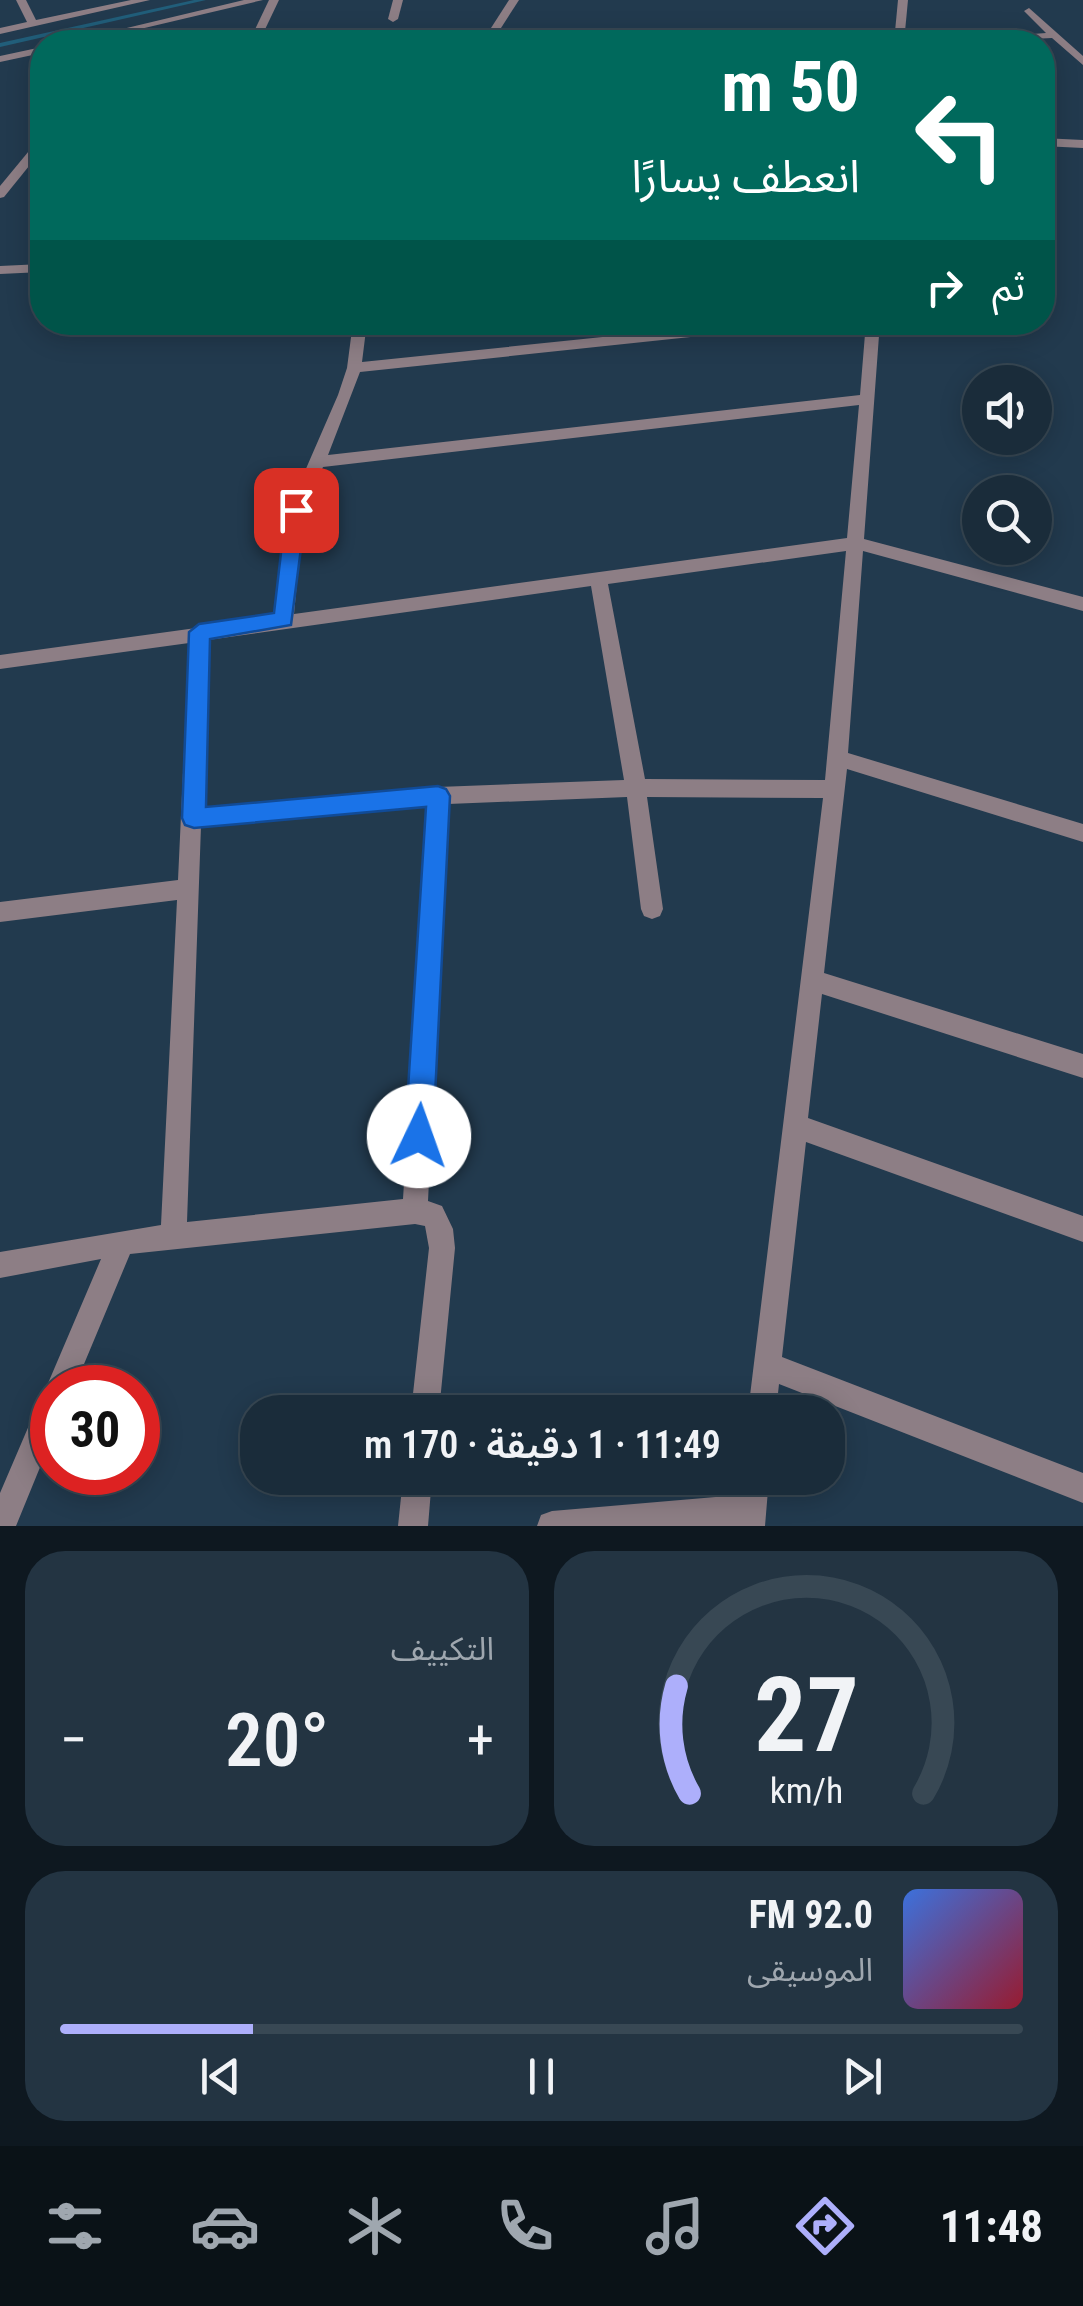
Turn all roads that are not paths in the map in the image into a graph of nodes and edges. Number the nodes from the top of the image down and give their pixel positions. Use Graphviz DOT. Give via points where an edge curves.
graph roads {
  1 [pos="21,0"];
  2 [pos="145,0"];
  3 [pos="258,0"];
  4 [pos="274,0"];
  5 [pos="398,0"];
  6 [pos="514,0"];
  7 [pos="902,0"];
  8 [pos="1029,11"];
  9 [pos="394,19"];
  10 [pos="34,24"];
  11 [pos="146,30"];
  12 [pos="260,30"];
  13 [pos="495,30"];
  14 [pos="900,30"];
  15 [pos="1050,30"];
  16 [pos="0,32"];
  17 [pos="1055,35"];
  18 [pos="30,53"];
  19 [pos="0,59"];
  20 [pos="1083,62"];
  21 [pos="1055,143"];
  22 [pos="1083,144"];
  23 [pos="30,158"];
  24 [pos="0,194"];
  25 [pos="30,269"];
  26 [pos="0,270"];
  27 [pos="358,335"];
  28 [pos="670,335"];
  29 [pos="872,335"];
  30 [pos="354,368"];
  31 [pos="867,399"];
  32 [pos="316,462"];
  33 [pos="855,543"];
  34 [pos="598,578"];
  35 [pos="1083,604"];
  36 [pos="284,620"];
  37 [pos="199,632"];
  38 [pos="0,662"];
  39 [pos="838,758"];
  40 [pos="636,788"];
  41 [pos="834,789"];
  42 [pos="438,796"];
  43 [pos="194,818"];
  44 [pos="1083,833"];
  45 [pos="189,889"];
  46 [pos="652,909"];
  47 [pos="0,912"];
  48 [pos="812,980"];
  49 [pos="1083,1066"];
  50 [pos="795,1126"];
  51 [pos="415,1212"];
  52 [pos="1083,1229"];
  53 [pos="173,1237"];
  54 [pos="122,1242"];
  55 [pos="0,1265"];
  56 [pos="70,1365"];
  57 [pos="767,1365"];
  58 [pos="427,1395"];
  59 [pos="764,1395"];
  60 [pos="30,1457"];
  61 [pos="1083,1488"];
  62 [pos="416,1495"];
  63 [pos="751,1518"];
  64 [pos="1,1526"];
  65 [pos="413,1526"];
  66 [pos="552,1526"];
  1 -- 10 [label="street"];
  2 -- 10 [label="street"];
  3 -- 11 [label="street"];
  4 -- 12 [label="street"];
  5 -- 9 [label="street"];
  6 -- 13 [label="street"];
  7 -- 14 [label="street"];
  8 -- 15 [label="street"];
  10 -- 16 [label="street"];
  17 -- 20 [label="street"];
  18 -- 19 [label="street"];
  21 -- 22 [label="street"];
  23 -- 24 [label="street"];
  25 -- 26 [label="street"];
  27 -- 30 [label="street"];
  28 -- 30 [label="street"];
  29 -- 31 [label="street"];
  30 -- 32 [label="street"];
  31 -- 32 [label="street"];
  31 -- 33 [label="street"];
  32 -- 36 [label="street" via="296,510"];
  33 -- 34 [label="street"];
  33 -- 35 [label="street"];
  33 -- 39 [label="street"];
  34 -- 36 [label="street"];
  34 -- 40 [label="street"];
  36 -- 37 [label="street"];
  37 -- 38 [label="street"];
  37 -- 43 [label="street"];
  39 -- 41 [label="street"];
  39 -- 44 [label="street"];
  40 -- 41 [label="street"];
  40 -- 42 [label="street"];
  40 -- 46 [label="street"];
  41 -- 48 [label="street"];
  42 -- 43 [label="street"];
  42 -- 51 [label="street"];
  43 -- 45 [label="street"];
  45 -- 47 [label="street"];
  45 -- 53 [label="street"];
  48 -- 49 [label="street"];
  48 -- 50 [label="street"];
  50 -- 52 [label="street"];
  50 -- 57 [label="street"];
  51 -- 53 [label="street"];
  51 -- 58 [label="street" via="433,1215 442,1248"];
  53 -- 54 [label="street"];
  54 -- 55 [label="street"];
  54 -- 56 [label="street"];
  57 -- 59 [label="street"];
  57 -- 61 [label="street"];
  60 -- 64 [label="street"];
  62 -- 65 [label="street"];
  63 -- 66 [label="street"];
}
